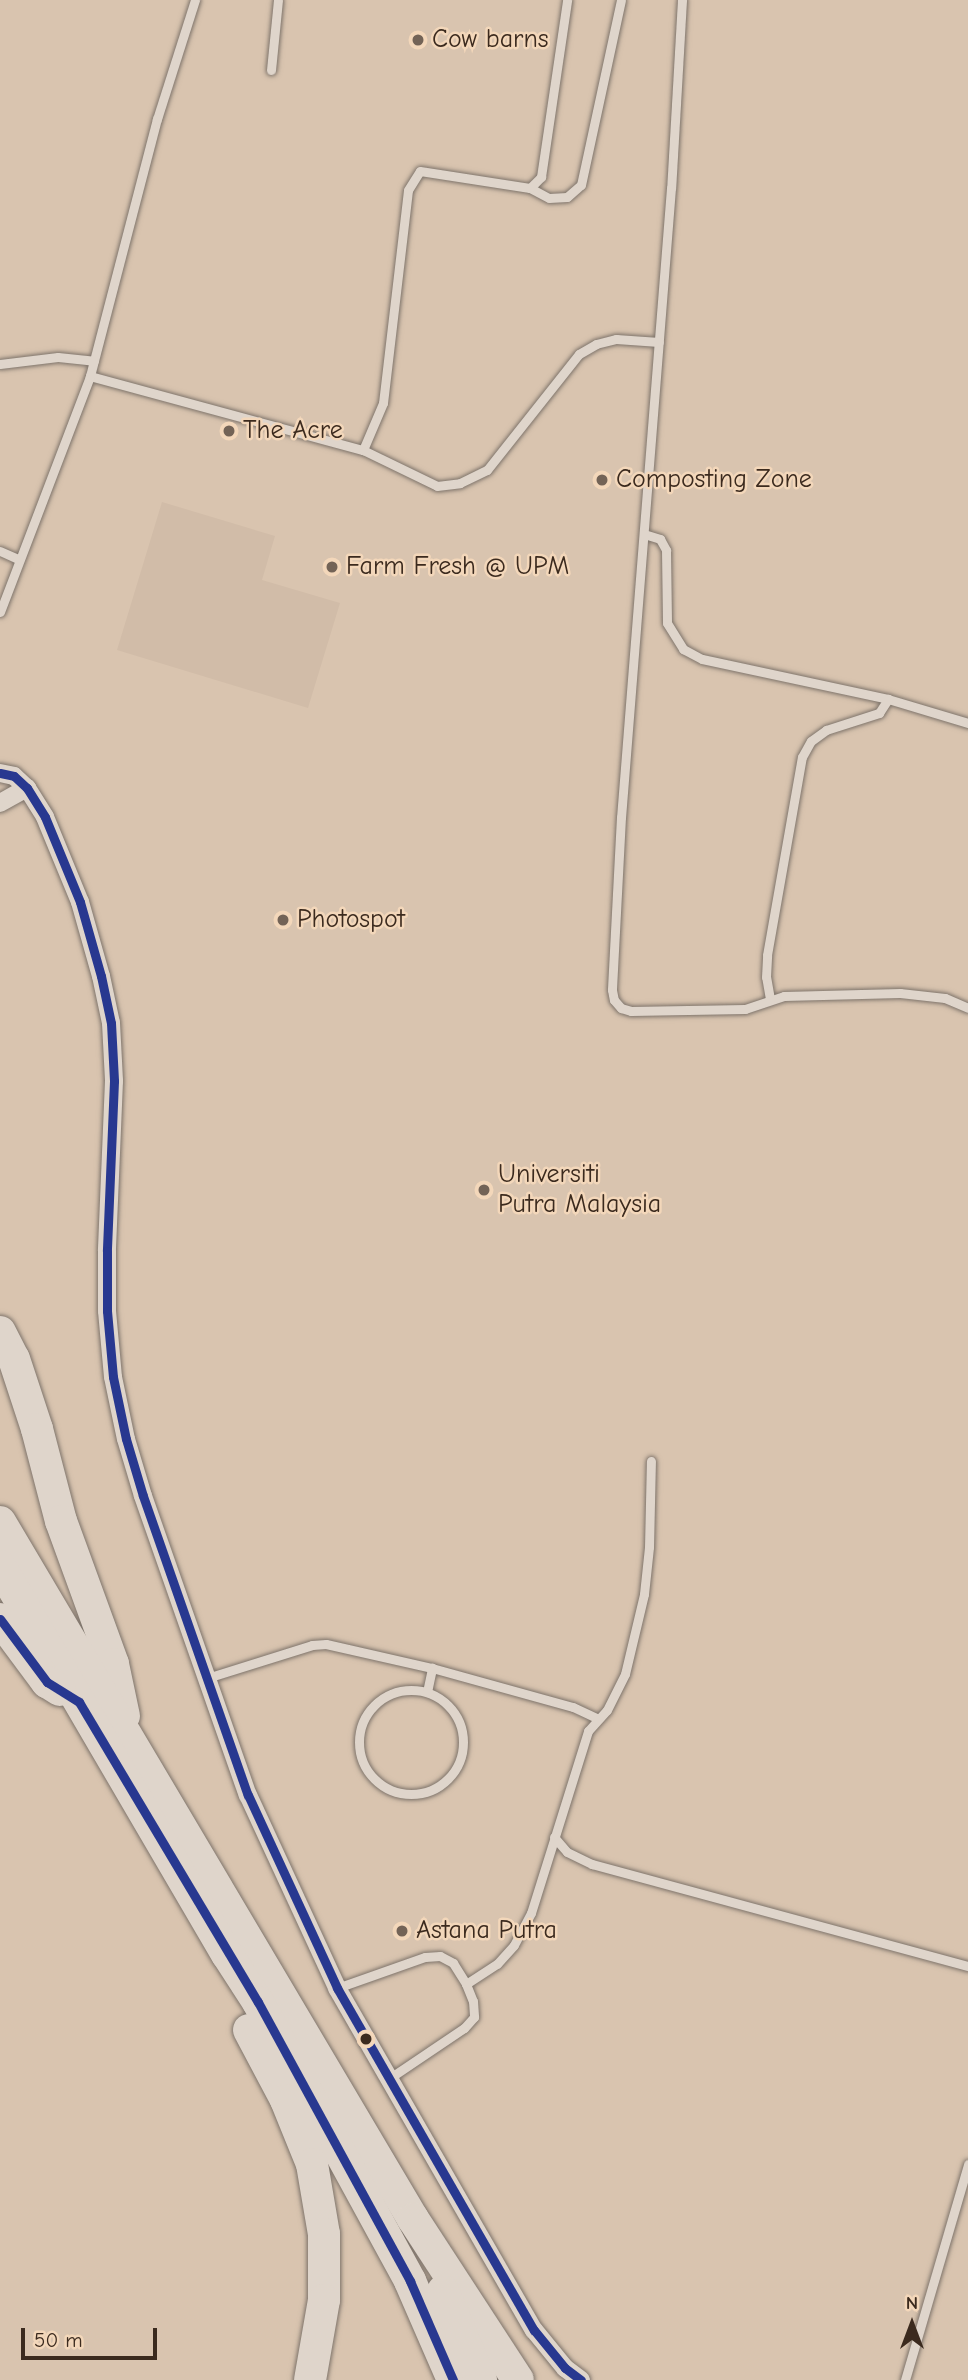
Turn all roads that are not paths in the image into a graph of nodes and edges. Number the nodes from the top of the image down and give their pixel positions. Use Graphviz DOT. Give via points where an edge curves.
graph roads {
  1 [pos="195,0"];
  2 [pos="278,0"];
  3 [pos="568,0"];
  4 [pos="621,0"];
  5 [pos="682,0"];
  6 [pos="271,70"];
  7 [pos="530,188"];
  8 [pos="659,342"];
  9 [pos="94,361"];
  10 [pos="0,364"];
  11 [pos="90,376"];
  12 [pos="363,450"];
  13 [pos="643,534"];
  14 [pos="0,551"];
  15 [pos="18,559"];
  16 [pos="0,612"];
  17 [pos="888,699"];
  18 [pos="968,723"];
  19 [pos="0,773"];
  20 [pos="27,788"];
  21 [pos="0,803"];
  22 [pos="770,999"];
  23 [pos="968,1008"];
  24 [pos="0,1332"];
  25 [pos="651,1461"];
  26 [pos="0,1522"];
  27 [pos="0,1566"];
  28 [pos="0,1619"];
  29 [pos="432,1668"];
  30 [pos="207,1678"];
  31 [pos="427,1692"];
  32 [pos="79,1702"];
  33 [pos="597,1718"];
  34 [pos="127,1734"];
  35 [pos="554,1837"];
  36 [pos="226,1954"];
  37 [pos="968,1966"];
  38 [pos="466,1984"];
  39 [pos="337,1988"];
  40 [pos="390,2078"];
  41 [pos="968,2164"];
  42 [pos="413,2218"];
  43 [pos="310,2380"];
  44 [pos="453,2380"];
  45 [pos="481,2380"];
  46 [pos="518,2380"];
  47 [pos="581,2380"];
  48 [pos="905,2380"];
  1 -- 9 [label="lane" via="157,119"];
  2 -- 6 [label="lane"];
  3 -- 7 [label="lane" via="541,177"];
  4 -- 7 [label="lane" via="581,185 567,197 549,198"];
  5 -- 8 [label="lane"];
  7 -- 12 [label="lane" via="420,170 408,190 383,403"];
  8 -- 12 [label="lane" via="616,339 579,354 487,470 460,483 437,486"];
  8 -- 13 [label="lane"];
  9 -- 10 [label="lane" via="58,357"];
  9 -- 11 [label="lane"];
  11 -- 12 [label="lane"];
  11 -- 15 [label="lane"];
  13 -- 17 [label="lane" via="660,539 666,550 667,623 683,649 702,659"];
  13 -- 22 [label="lane" via="621,817 614,1000 631,1011 745,1009"];
  14 -- 15 [label="lane"];
  15 -- 16 [label="lane"];
  17 -- 18 [label="lane"];
  17 -- 22 [label="lane" via="879,712 826,730 811,741 802,757 767,955"];
  19 -- 20 [label="street" via="14,776"];
  20 -- 21 [label="street"];
  20 -- 30 [label="street" via="46,817 80,902 111,1023 114,1081 107,1311 113,1377 143,1496"];
  22 -- 23 [label="lane" via="900,993 945,998"];
  24 -- 34 [label="highway" via="14,1359 61,1521 113,1664"];
  25 -- 33 [label="lane" via="649,1547 637,1634 625,1674 607,1710"];
  26 -- 34 [label="highway"];
  27 -- 32 [label="highway"];
  28 -- 32 [label="highway" via="47,1682"];
  29 -- 30 [label="lane" via="326,1644"];
  29 -- 31 [label="lane"];
  29 -- 33 [label="lane" via="580,1709"];
  30 -- 39 [label="street" via="248,1795"];
  31 -- 31 [label="lane" via="455,1714 462,1731 460,1757 446,1780 431,1790 395,1792 367,1770 360,1753 362,1727 376,1704 391,1694"];
  32 -- 36 [label="highway"];
  33 -- 35 [label="lane" via="584,1741"];
  34 -- 42 [label="highway"];
  35 -- 37 [label="lane" via="567,1852 592,1864"];
  35 -- 38 [label="lane" via="531,1913 514,1945 497,1964"];
  36 -- 43 [label="highway" via="241,2014 286,2100 312,2164 324,2234 324,2300"];
  36 -- 44 [label="highway" via="258,2002 410,2281"];
  38 -- 39 [label="lane" via="453,1963 440,1956"];
  38 -- 40 [label="lane" via="474,2017"];
  39 -- 40 [label="street"];
  40 -- 47 [label="street" via="534,2330"];
  41 -- 48 [label="lane"];
  42 -- 45 [label="highway"];
  42 -- 46 [label="highway"];
}
